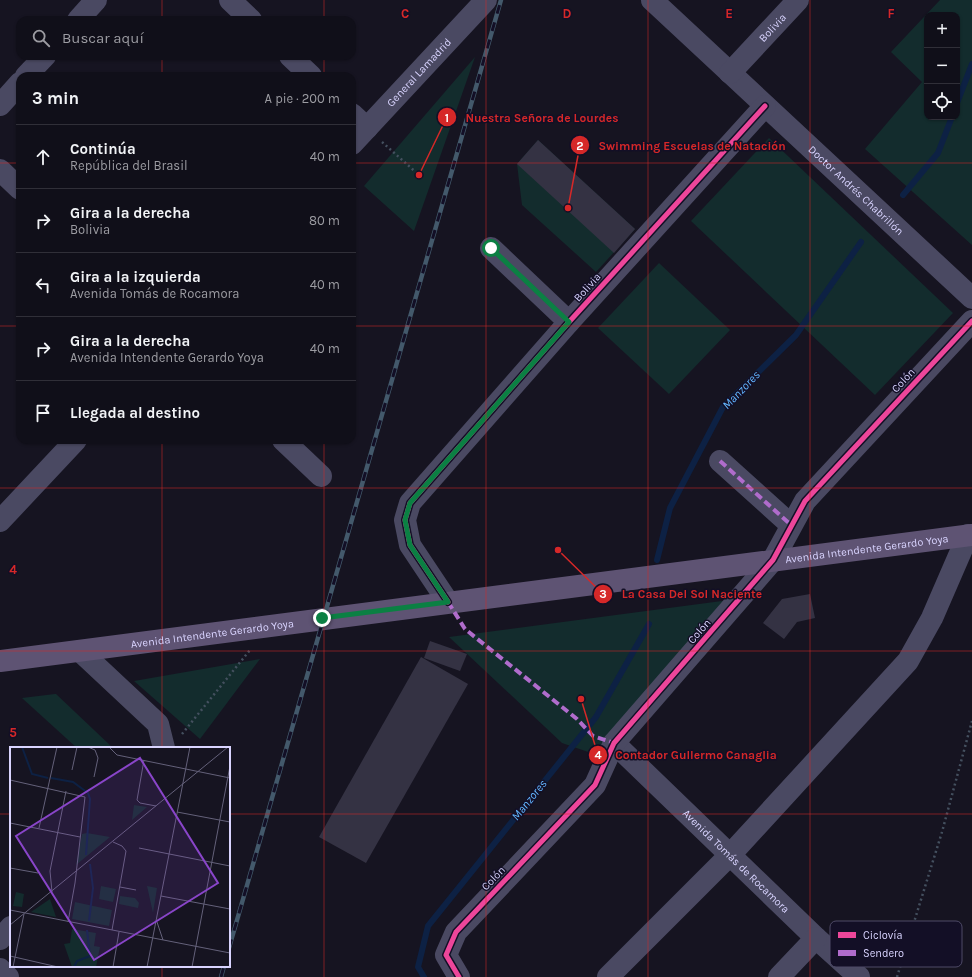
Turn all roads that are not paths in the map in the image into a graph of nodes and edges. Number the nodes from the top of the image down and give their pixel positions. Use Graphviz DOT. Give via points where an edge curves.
graph roads {
  1 [pos="96,0"];
  2 [pos="230,0"];
  3 [pos="652,0"];
  4 [pos="798,0"];
  5 [pos="482,3"];
  6 [pos="82,16"];
  7 [pos="248,16"];
  8 [pos="41,60"];
  9 [pos="294,60"];
  10 [pos="30,72"];
  11 [pos="308,72"];
  12 [pos="730,73"];
  13 [pos="16,87"];
  14 [pos="0,105"];
  15 [pos="765,106"];
  16 [pos="360,121"];
  17 [pos="356,132"];
  18 [pos="0,170"];
  19 [pos="16,185"];
  20 [pos="491,248"];
  21 [pos="972,298"];
  22 [pos="972,321"];
  23 [pos="569,322"];
  24 [pos="72,444"];
  25 [pos="287,444"];
  26 [pos="720,461"];
  27 [pos="321,476"];
  28 [pos="0,521"];
  29 [pos="792,526"];
  30 [pos="970,535"];
  31 [pos="773,560"];
  32 [pos="448,602"];
  33 [pos="80,651"];
  34 [pos="0,661"];
  35 [pos="172,742"];
  36 [pos="614,743"];
  37 [pos="730,855"];
  38 [pos="10,928"];
  39 [pos="816,938"];
  40 [pos="0,939"];
  41 [pos="830,951"];
  42 [pos="848,967"];
  43 [pos="0,969"];
  44 [pos="8,977"];
  45 [pos="459,977"];
  46 [pos="608,977"];
  47 [pos="779,977"];
  48 [pos="859,977"];
  1 -- 6 [label="street"];
  2 -- 7 [label="street"];
  3 -- 12 [label="street, Doctor Andrés Chabrillón"];
  4 -- 12 [label="street, Bolivia"];
  5 -- 16 [label="street, General Lamadrid"];
  8 -- 10 [label="street"];
  9 -- 11 [label="street"];
  12 -- 15 [label="street, Doctor Andrés Chabrillón"];
  13 -- 14 [label="street"];
  15 -- 21 [label="street, Doctor Andrés Chabrillón"];
  15 -- 23 [label="street, Bolivia"];
  16 -- 17 [label="street, General Lamadrid"];
  18 -- 19 [label="street"];
  20 -- 23 [label="street"];
  22 -- 29 [label="street, Colón" via="805,501"];
  23 -- 32 [label="street, Bolivia" via="410,503 405,520 410,545"];
  24 -- 28 [label="street"];
  25 -- 27 [label="street"];
  26 -- 29 [label="street"];
  29 -- 31 [label="street, Colón"];
  30 -- 31 [label="main road, Avenida Intendente Gerardo Yoya"];
  30 -- 37 [label="street" via="932,618 908,661"];
  31 -- 32 [label="main road, Avenida Intendente Gerardo Yoya"];
  31 -- 36 [label="street, Colón"];
  32 -- 33 [label="main road, Avenida Intendente Gerardo Yoya"];
  33 -- 34 [label="main road, Avenida Intendente Gerardo Yoya"];
  33 -- 35 [label="street" via="158,724"];
  36 -- 37 [label="street, Avenida Tomás de Rocamora"];
  36 -- 45 [label="street, Colón" via="595,785 456,932 446,955"];
  37 -- 39 [label="street, Avenida Tomás de Rocamora"];
  37 -- 46 [label="street"];
  38 -- 40 [label="street"];
  39 -- 41 [label="street, Avenida Tomás de Rocamora"];
  39 -- 47 [label="street"];
  42 -- 48 [label="street, Avenida Tomás de Rocamora"];
  43 -- 44 [label="street"];
}
